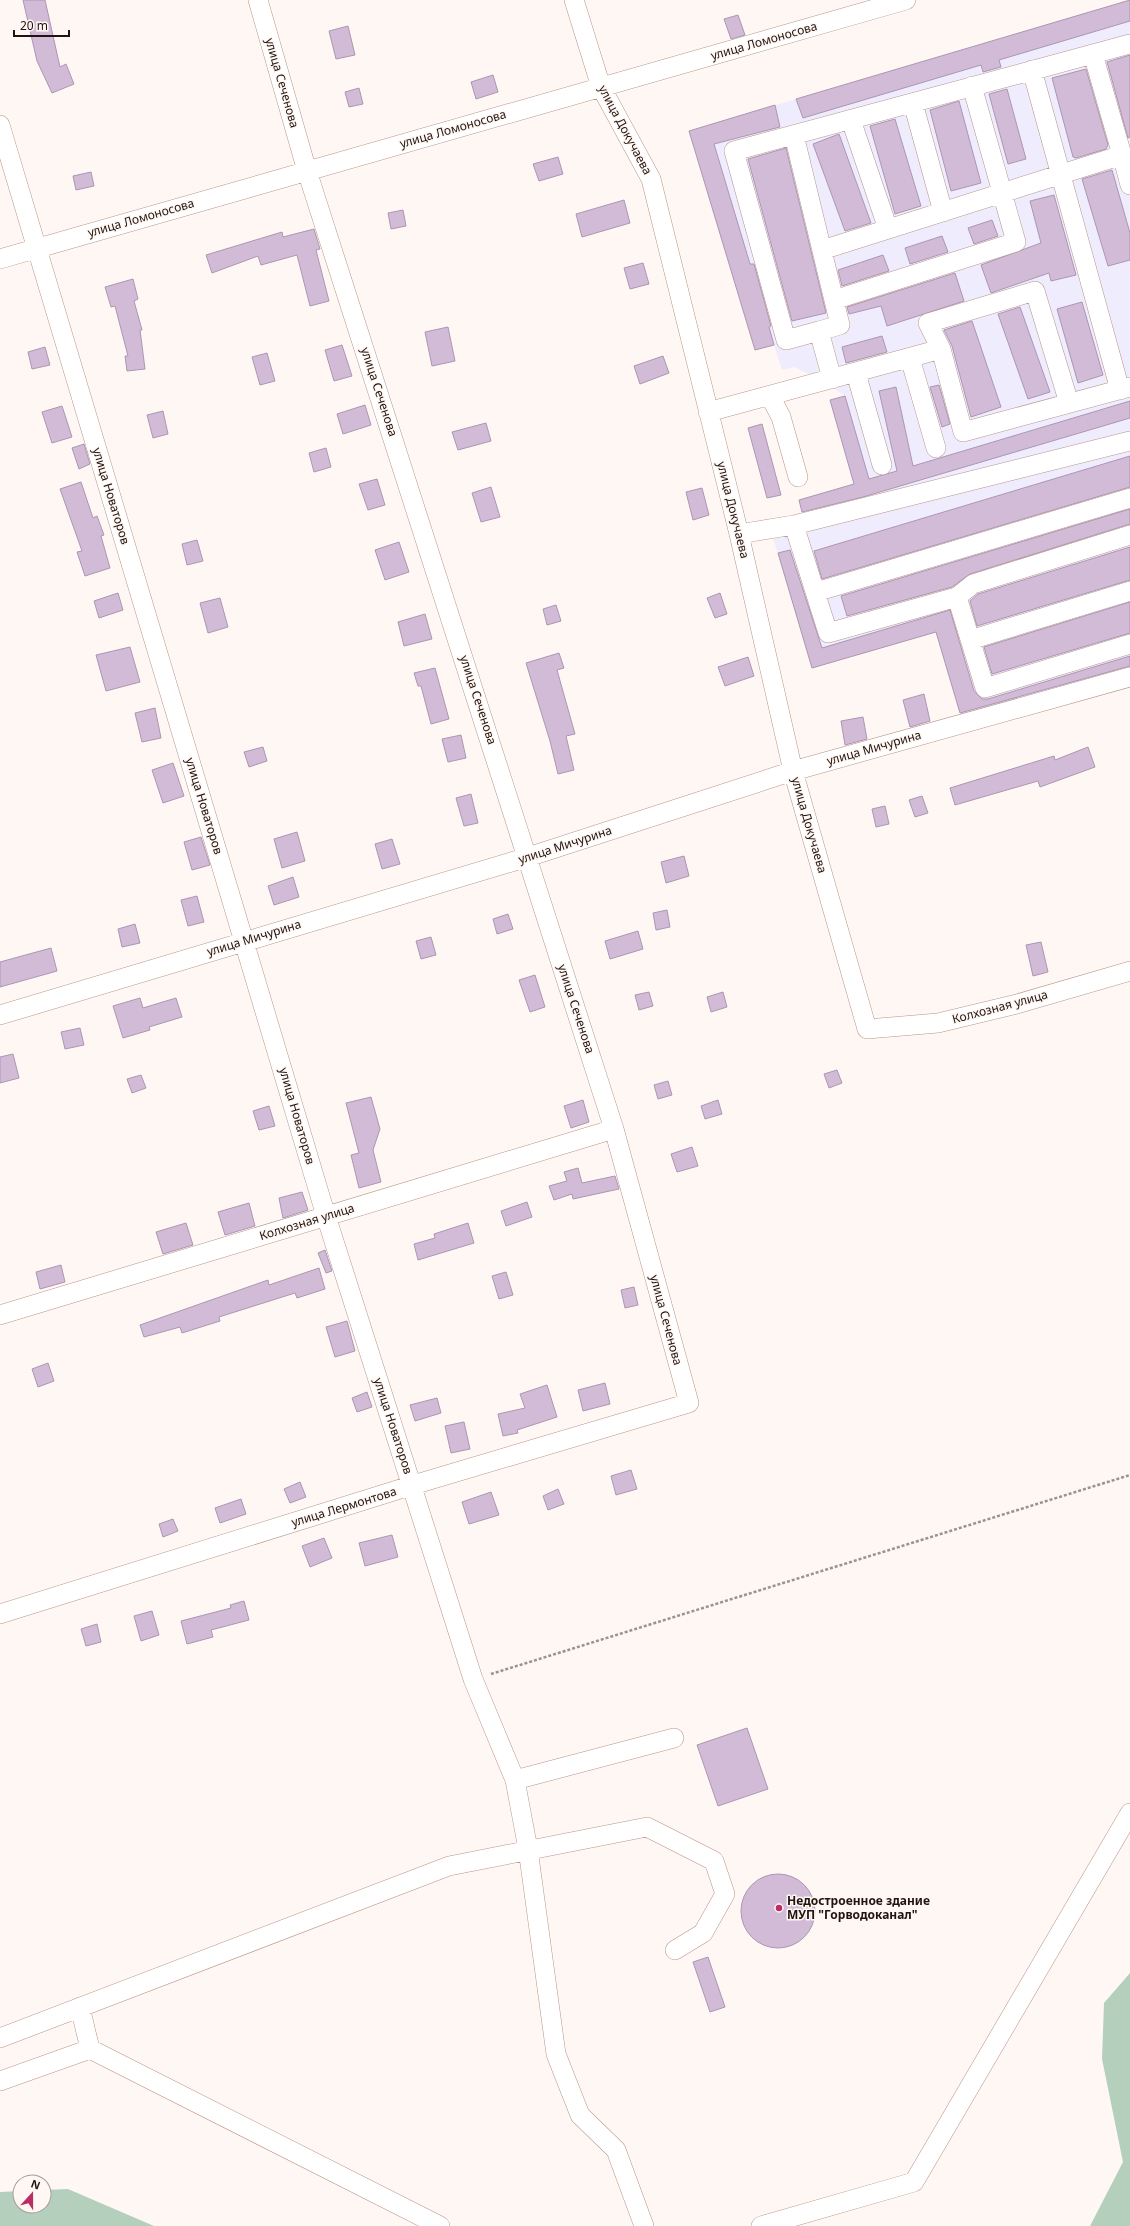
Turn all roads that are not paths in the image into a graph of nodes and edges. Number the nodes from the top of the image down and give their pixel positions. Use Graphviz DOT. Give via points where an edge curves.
graph roads {
  1 [pos="258,0"];
  2 [pos="574,0"];
  3 [pos="906,0"];
  4 [pos="869,5"];
  5 [pos="1130,44"];
  6 [pos="1093,54"];
  7 [pos="1032,70"];
  8 [pos="972,86"];
  9 [pos="601,87"];
  10 [pos="912,103"];
  11 [pos="851,120"];
  12 [pos="0,125"];
  13 [pos="794,135"];
  14 [pos="1122,155"];
  15 [pos="307,171"];
  16 [pos="1061,174"];
  17 [pos="1130,185"];
  18 [pos="1001,193"];
  19 [pos="943,212"];
  20 [pos="888,229"];
  21 [pos="36,248"];
  22 [pos="822,250"];
  23 [pos="0,259"];
  24 [pos="834,300"];
  25 [pos="819,331"];
  26 [pos="941,350"];
  27 [pos="910,358"];
  28 [pos="856,372"];
  29 [pos="832,379"];
  30 [pos="1125,388"];
  31 [pos="770,396"];
  32 [pos="1069,403"];
  33 [pos="708,412"];
  34 [pos="1130,441"];
  35 [pos="936,448"];
  36 [pos="882,465"];
  37 [pos="798,478"];
  38 [pos="1130,498"];
  39 [pos="794,525"];
  40 [pos="739,534"];
  41 [pos="1130,535"];
  42 [pos="1130,591"];
  43 [pos="816,592"];
  44 [pos="957,597"];
  45 [pos="970,640"];
  46 [pos="1130,644"];
  47 [pos="1130,677"];
  48 [pos="793,771"];
  49 [pos="528,857"];
  50 [pos="245,940"];
  51 [pos="1130,971"];
  52 [pos="0,1015"];
  53 [pos="867,1029"];
  54 [pos="614,1129"];
  55 [pos="326,1216"];
  56 [pos="0,1315"];
  57 [pos="689,1403"];
  58 [pos="413,1486"];
  59 [pos="0,1614"];
  60 [pos="674,1738"];
  61 [pos="515,1780"];
  62 [pos="1130,1814"];
  63 [pos="528,1849"];
  64 [pos="675,1950"];
  65 [pos="80,2007"];
  66 [pos="0,2038"];
  67 [pos="90,2049"];
  68 [pos="0,2081"];
  69 [pos="440,2226"];
  70 [pos="644,2226"];
  71 [pos="761,2226"];
  1 -- 15 [label="street, улица Сеченова"];
  2 -- 9 [label="street, улица Докучаева"];
  3 -- 4 [label="street, улица Ломоносова"];
  4 -- 9 [label="street, улица Ломоносова"];
  5 -- 6 [label="street"];
  6 -- 7 [label="street"];
  6 -- 14 [label="street"];
  7 -- 8 [label="street"];
  7 -- 16 [label="street"];
  8 -- 10 [label="street"];
  8 -- 18 [label="street"];
  9 -- 15 [label="street, улица Ломоносова"];
  9 -- 33 [label="street, улица Докучаева" via="650,179"];
  10 -- 11 [label="street"];
  10 -- 19 [label="street"];
  11 -- 13 [label="street"];
  11 -- 20 [label="street"];
  12 -- 21 [label="street, улица Новаторов"];
  13 -- 22 [label="street"];
  13 -- 25 [label="street" via="734,151 786,340"];
  14 -- 16 [label="street"];
  14 -- 17 [label="street"];
  15 -- 21 [label="street, улица Ломоносова"];
  15 -- 49 [label="street, улица Сеченова"];
  16 -- 18 [label="street"];
  16 -- 30 [label="street"];
  18 -- 19 [label="street"];
  18 -- 24 [label="street" via="1016,242"];
  19 -- 20 [label="street"];
  20 -- 22 [label="street"];
  21 -- 23 [label="street, улица Ломоносова"];
  21 -- 50 [label="street, улица Новаторов"];
  22 -- 24 [label="street"];
  24 -- 25 [label="street" via="840,325"];
  25 -- 29 [label="street"];
  26 -- 27 [label="street"];
  26 -- 32 [label="street" via="964,432"];
  26 -- 32 [label="street" via="928,323 1035,291"];
  27 -- 28 [label="street"];
  27 -- 35 [label="street"];
  28 -- 29 [label="street"];
  28 -- 36 [label="street"];
  29 -- 31 [label="street"];
  30 -- 32 [label="street"];
  31 -- 33 [label="street"];
  31 -- 37 [label="street" via="782,418"];
  33 -- 40 [label="street, улица Докучаева"];
  34 -- 39 [label="street"];
  38 -- 43 [label="street"];
  39 -- 40 [label="street"];
  39 -- 43 [label="street"];
  40 -- 48 [label="street, улица Докучаева"];
  41 -- 44 [label="street" via="973,584"];
  42 -- 45 [label="street"];
  43 -- 44 [label="street" via="828,633"];
  44 -- 45 [label="street"];
  45 -- 46 [label="street" via="985,688"];
  47 -- 48 [label="street, улица Мичурина"];
  48 -- 49 [label="street, улица Мичурина"];
  48 -- 53 [label="street, улица Докучаева"];
  49 -- 50 [label="street, улица Мичурина"];
  49 -- 54 [label="street, улица Сеченова"];
  50 -- 52 [label="street, улица Мичурина"];
  50 -- 55 [label="street, улица Новаторов"];
  51 -- 53 [label="street, Колхозная улица" via="1017,1004 938,1023"];
  54 -- 55 [label="street, Колхозная улица"];
  54 -- 57 [label="street, улица Сеченова"];
  55 -- 56 [label="street, Колхозная улица"];
  55 -- 58 [label="street, улица Новаторов"];
  57 -- 58 [label="street, улица Лермонтова"];
  58 -- 59 [label="street, улица Лермонтова"];
  58 -- 61 [label="street, улица Новаторов" via="473,1680"];
  60 -- 61 [label="street"];
  61 -- 63 [label="street, улица Новаторов"];
  62 -- 71 [label="street" via="914,2182"];
  63 -- 64 [label="street" via="647,1827 714,1861 725,1894 704,1933"];
  63 -- 65 [label="street" via="449,1866"];
  63 -- 70 [label="street, улица Новаторов" via="556,2054 580,2115 616,2150"];
  65 -- 66 [label="street"];
  65 -- 67 [label="street"];
  67 -- 68 [label="street"];
  67 -- 69 [label="street"];
}
